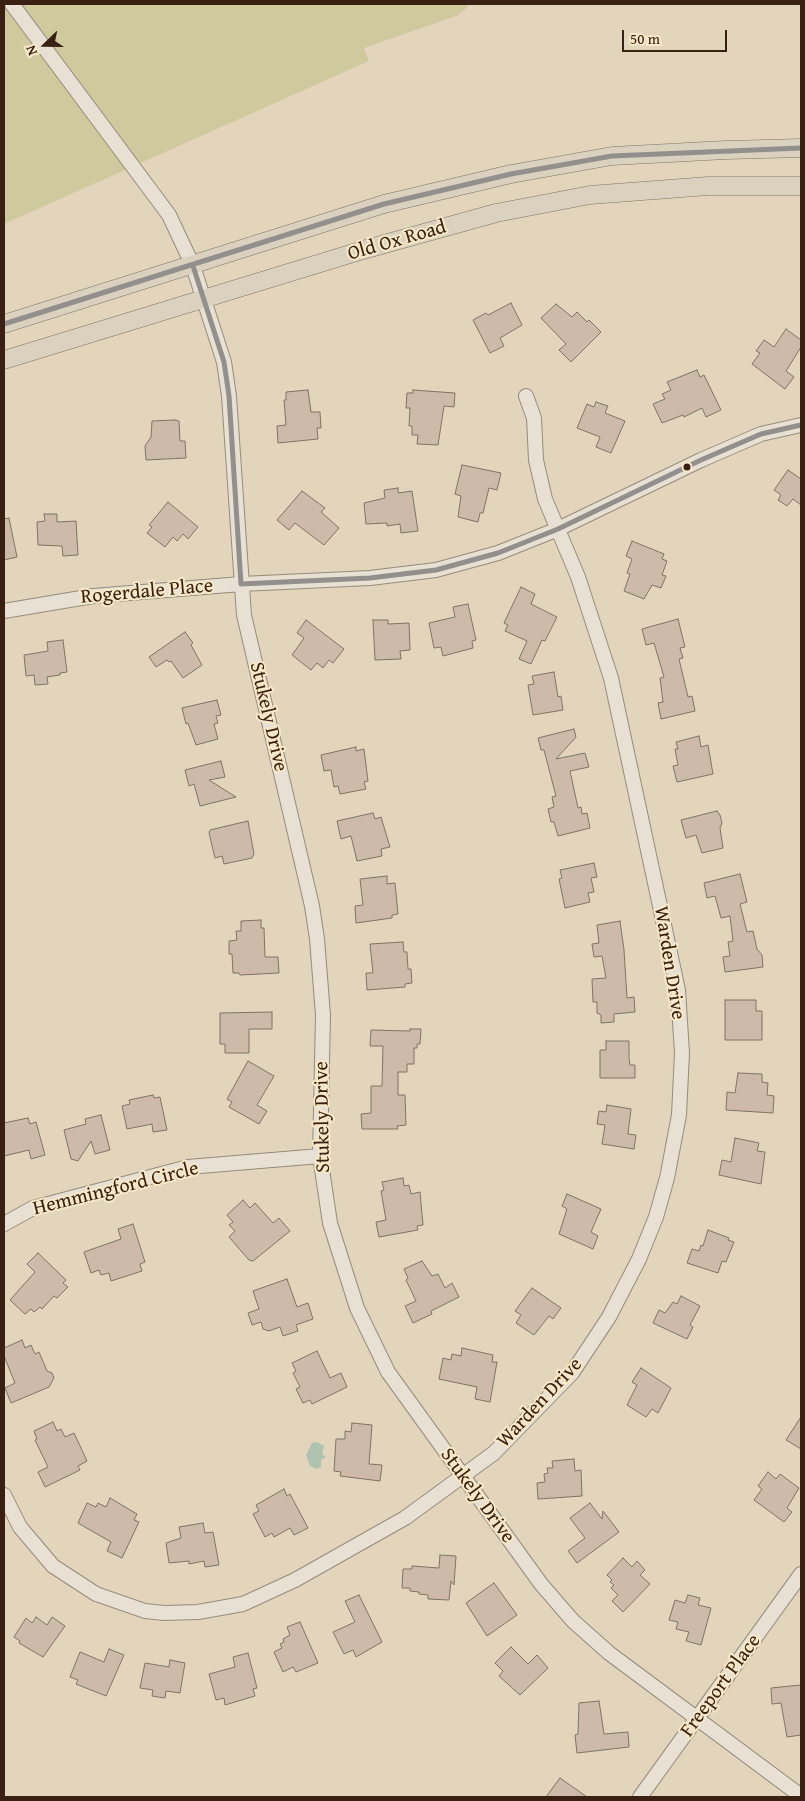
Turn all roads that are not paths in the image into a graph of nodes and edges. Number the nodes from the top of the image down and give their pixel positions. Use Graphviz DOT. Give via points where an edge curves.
graph roads {
  1 [pos="12,4"];
  2 [pos="801,148"];
  3 [pos="801,186"];
  4 [pos="193,266"];
  5 [pos="204,298"];
  6 [pos="4,324"];
  7 [pos="4,360"];
  8 [pos="526,396"];
  9 [pos="801,425"];
  10 [pos="558,529"];
  11 [pos="241,584"];
  12 [pos="4,611"];
  13 [pos="320,1156"];
  14 [pos="4,1224"];
  15 [pos="462,1477"];
  16 [pos="4,1495"];
  17 [pos="801,1574"];
  18 [pos="698,1718"];
  19 [pos="801,1796"];
  20 [pos="640,1797"];
  1 -- 4 [label="street, Stukely Drive" via="169,215"];
  2 -- 4 [label="main road, Old Ox Road" via="612,156 511,174 384,204"];
  3 -- 5 [label="main road, Old Ox Road" via="708,186 590,195 496,213"];
  4 -- 5 [label="street, Stukely Drive"];
  4 -- 6 [label="main road, Old Ox Road"];
  5 -- 7 [label="main road, Old Ox Road"];
  5 -- 11 [label="street, Stukely Drive" via="224,362 229,396"];
  8 -- 10 [label="street, Warden Drive" via="534,418 538,475"];
  9 -- 10 [label="street, Rogerdale Place" via="753,437"];
  10 -- 11 [label="street, Rogerdale Place" via="498,553 436,570 370,578"];
  10 -- 15 [label="street, Warden Drive" via="594,622 611,678 657,886 678,990 682,1053 679,1115 656,1217 636,1266 609,1317 558,1389 494,1453"];
  11 -- 12 [label="street, Rogerdale Place" via="93,596"];
  11 -- 13 [label="street, Stukely Drive" via="246,624 312,906 317,940 322,1016"];
  13 -- 14 [label="street, Hemmingford Circle" via="188,1168 41,1205"];
  13 -- 15 [label="street, Stukely Drive" via="330,1223 357,1308 388,1372"];
  15 -- 16 [label="street" via="405,1518 295,1580 243,1604 198,1612 145,1611 96,1594 53,1566 20,1527"];
  15 -- 18 [label="street, Stukely Drive" via="541,1584 573,1621 608,1653"];
  17 -- 18 [label="street, Freeport Place"];
  18 -- 19 [label="street, Stukely Drive"];
  18 -- 20 [label="street, Freeport Place"];
}
